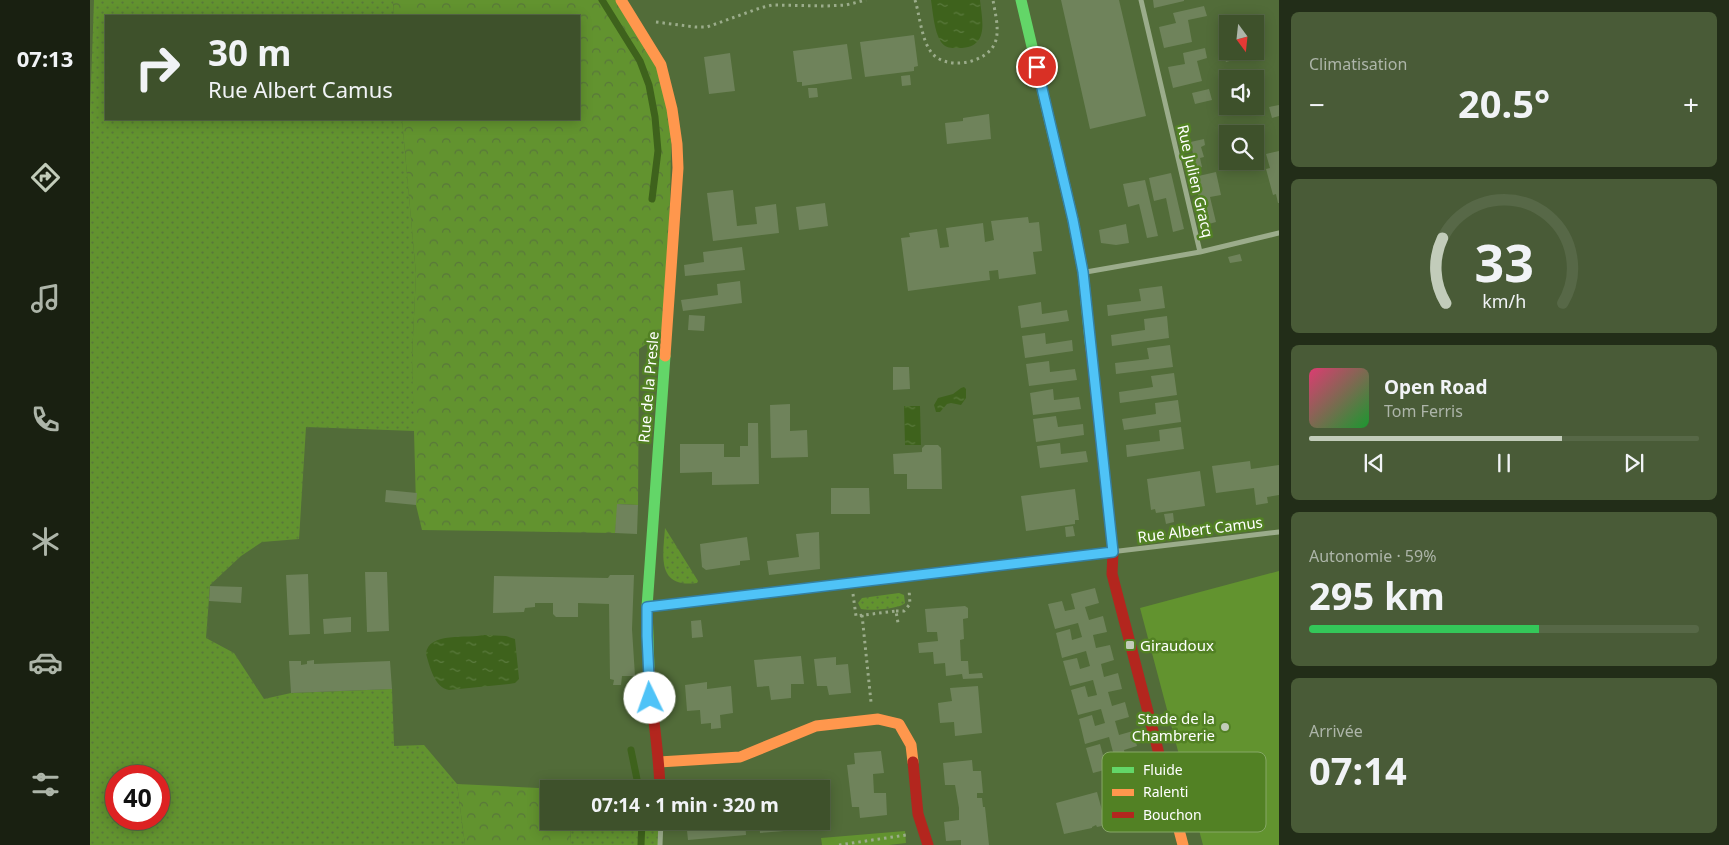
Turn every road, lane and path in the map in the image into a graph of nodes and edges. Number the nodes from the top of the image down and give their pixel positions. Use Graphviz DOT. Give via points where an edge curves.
graph roads {
  1 [pos="621,0"];
  2 [pos="866,0"];
  3 [pos="915,0"];
  4 [pos="993,0"];
  5 [pos="1020,0"];
  6 [pos="1140,0"];
  7 [pos="631,15"];
  8 [pos="1279,233"];
  9 [pos="1200,252"];
  10 [pos="1083,272"];
  11 [pos="1279,532"];
  12 [pos="1113,552"];
  13 [pos="908,576"];
  14 [pos="851,582"];
  15 [pos="647,607"];
  16 [pos="896,611"];
  17 [pos="862,615"];
  18 [pos="898,623"];
  19 [pos="873,720"];
  20 [pos="1159,752"];
  21 [pos="659,762"];
  22 [pos="660,780"];
  23 [pos="661,830"];
  24 [pos="924,832"];
  25 [pos="1180,832"];
  26 [pos="660,845"];
  27 [pos="838,845"];
  28 [pos="928,845"];
  29 [pos="1183,845"];
  1 -- 7 [label="street, Rue de la Presle"];
  2 -- 7 [label="path" via="836,5 772,5 707,27 668,25"];
  3 -- 4 [label="path" via="932,54 944,61 959,63 974,60 994,44 997,34"];
  5 -- 10 [label="street"];
  6 -- 9 [label="street, Rue Julien Gracq"];
  7 -- 15 [label="street, Rue de la Presle" via="661,65 672,109 678,168"];
  8 -- 9 [label="street"];
  9 -- 10 [label="street, Rue Julien Gracq"];
  10 -- 12 [label="street"];
  11 -- 12 [label="street, Rue Albert Camus"];
  12 -- 13 [label="street, Rue Albert Camus"];
  12 -- 20 [label="street" via="1112,574"];
  13 -- 14 [label="street, Rue Albert Camus"];
  13 -- 16 [label="path" via="910,604 904,611"];
  14 -- 15 [label="street, Rue Albert Camus"];
  14 -- 17 [label="path" via="856,616"];
  15 -- 21 [label="street, Rue de la Presle" via="650,698"];
  16 -- 17 [label="path"];
  16 -- 18 [label="path"];
  17 -- 19 [label="path"];
  19 -- 21 [label="street" via="816,726 740,757"];
  19 -- 24 [label="street" via="899,724 910,745 918,814"];
  21 -- 22 [label="street, Rue de la Presle"];
  23 -- 26 [label="street"];
  24 -- 27 [label="path"];
  24 -- 28 [label="street"];
  25 -- 29 [label="street"];
}
